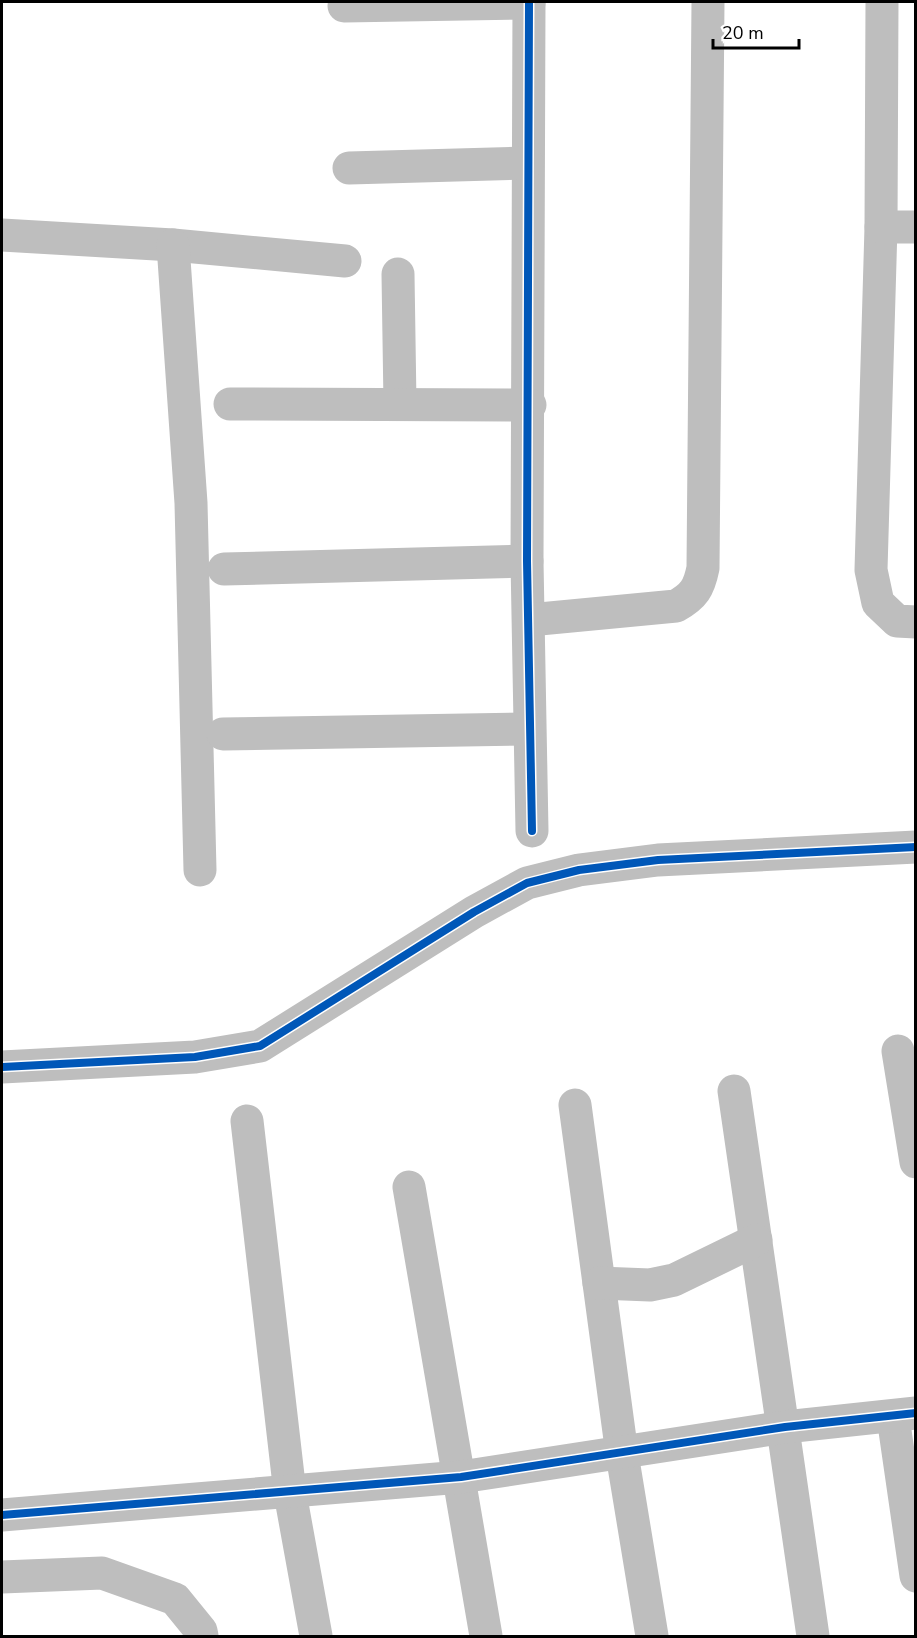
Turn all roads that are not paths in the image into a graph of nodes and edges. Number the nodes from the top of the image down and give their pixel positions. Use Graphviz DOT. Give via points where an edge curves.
graph roads {
  1 [pos="529,2"];
  2 [pos="708,2"];
  3 [pos="882,2"];
  4 [pos="344,6"];
  5 [pos="527,164"];
  6 [pos="349,168"];
  7 [pos="881,227"];
  8 [pos="915,227"];
  9 [pos="2,235"];
  10 [pos="173,245"];
  11 [pos="345,261"];
  12 [pos="398,274"];
  13 [pos="230,404"];
  14 [pos="400,404"];
  15 [pos="530,405"];
  16 [pos="527,561"];
  17 [pos="224,569"];
  18 [pos="530,620"];
  19 [pos="915,622"];
  20 [pos="528,729"];
  21 [pos="223,734"];
  22 [pos="532,831"];
  23 [pos="915,847"];
  24 [pos="200,870"];
  25 [pos="898,1052"];
  26 [pos="2,1067"];
  27 [pos="734,1091"];
  28 [pos="575,1106"];
  29 [pos="247,1121"];
  30 [pos="915,1162"];
  31 [pos="409,1187"];
  32 [pos="756,1240"];
  33 [pos="599,1283"];
  34 [pos="904,1415"];
  35 [pos="785,1427"];
  36 [pos="622,1454"];
  37 [pos="461,1477"];
  38 [pos="910,1484"];
  39 [pos="290,1493"];
  40 [pos="2,1515"];
  41 [pos="915,1572"];
  42 [pos="2,1577"];
  43 [pos="202,1636"];
  44 [pos="316,1636"];
  45 [pos="486,1636"];
  46 [pos="652,1636"];
  47 [pos="813,1636"];
  1 -- 4 [label="street"];
  1 -- 5 [label="street"];
  2 -- 18 [label="street" via="700,585 691,598 676,606"];
  3 -- 7 [label="street"];
  5 -- 6 [label="street"];
  5 -- 15 [label="street"];
  7 -- 8 [label="street"];
  7 -- 19 [label="street" via="871,570 878,603 897,621"];
  9 -- 10 [label="street"];
  10 -- 11 [label="street"];
  10 -- 24 [label="street" via="191,503"];
  12 -- 14 [label="street"];
  13 -- 14 [label="street"];
  14 -- 15 [label="street"];
  15 -- 16 [label="street"];
  16 -- 17 [label="street"];
  16 -- 18 [label="street"];
  18 -- 20 [label="street"];
  20 -- 21 [label="street"];
  20 -- 22 [label="street"];
  23 -- 26 [label="street" via="658,860 579,870 526,884 474,912 260,1046 195,1057"];
  25 -- 30 [label="street"];
  27 -- 32 [label="street"];
  28 -- 33 [label="street"];
  29 -- 39 [label="street"];
  31 -- 37 [label="street"];
  32 -- 33 [label="street" via="674,1280 650,1285"];
  32 -- 35 [label="street"];
  33 -- 36 [label="street"];
  34 -- 35 [label="street"];
  34 -- 38 [label="street"];
  35 -- 36 [label="street"];
  35 -- 47 [label="street"];
  36 -- 37 [label="street"];
  36 -- 46 [label="street"];
  37 -- 39 [label="street"];
  37 -- 45 [label="street"];
  38 -- 41 [label="street"];
  39 -- 40 [label="street"];
  39 -- 44 [label="street"];
  42 -- 43 [label="street" via="102,1574 123,1580 175,1599"];
}
